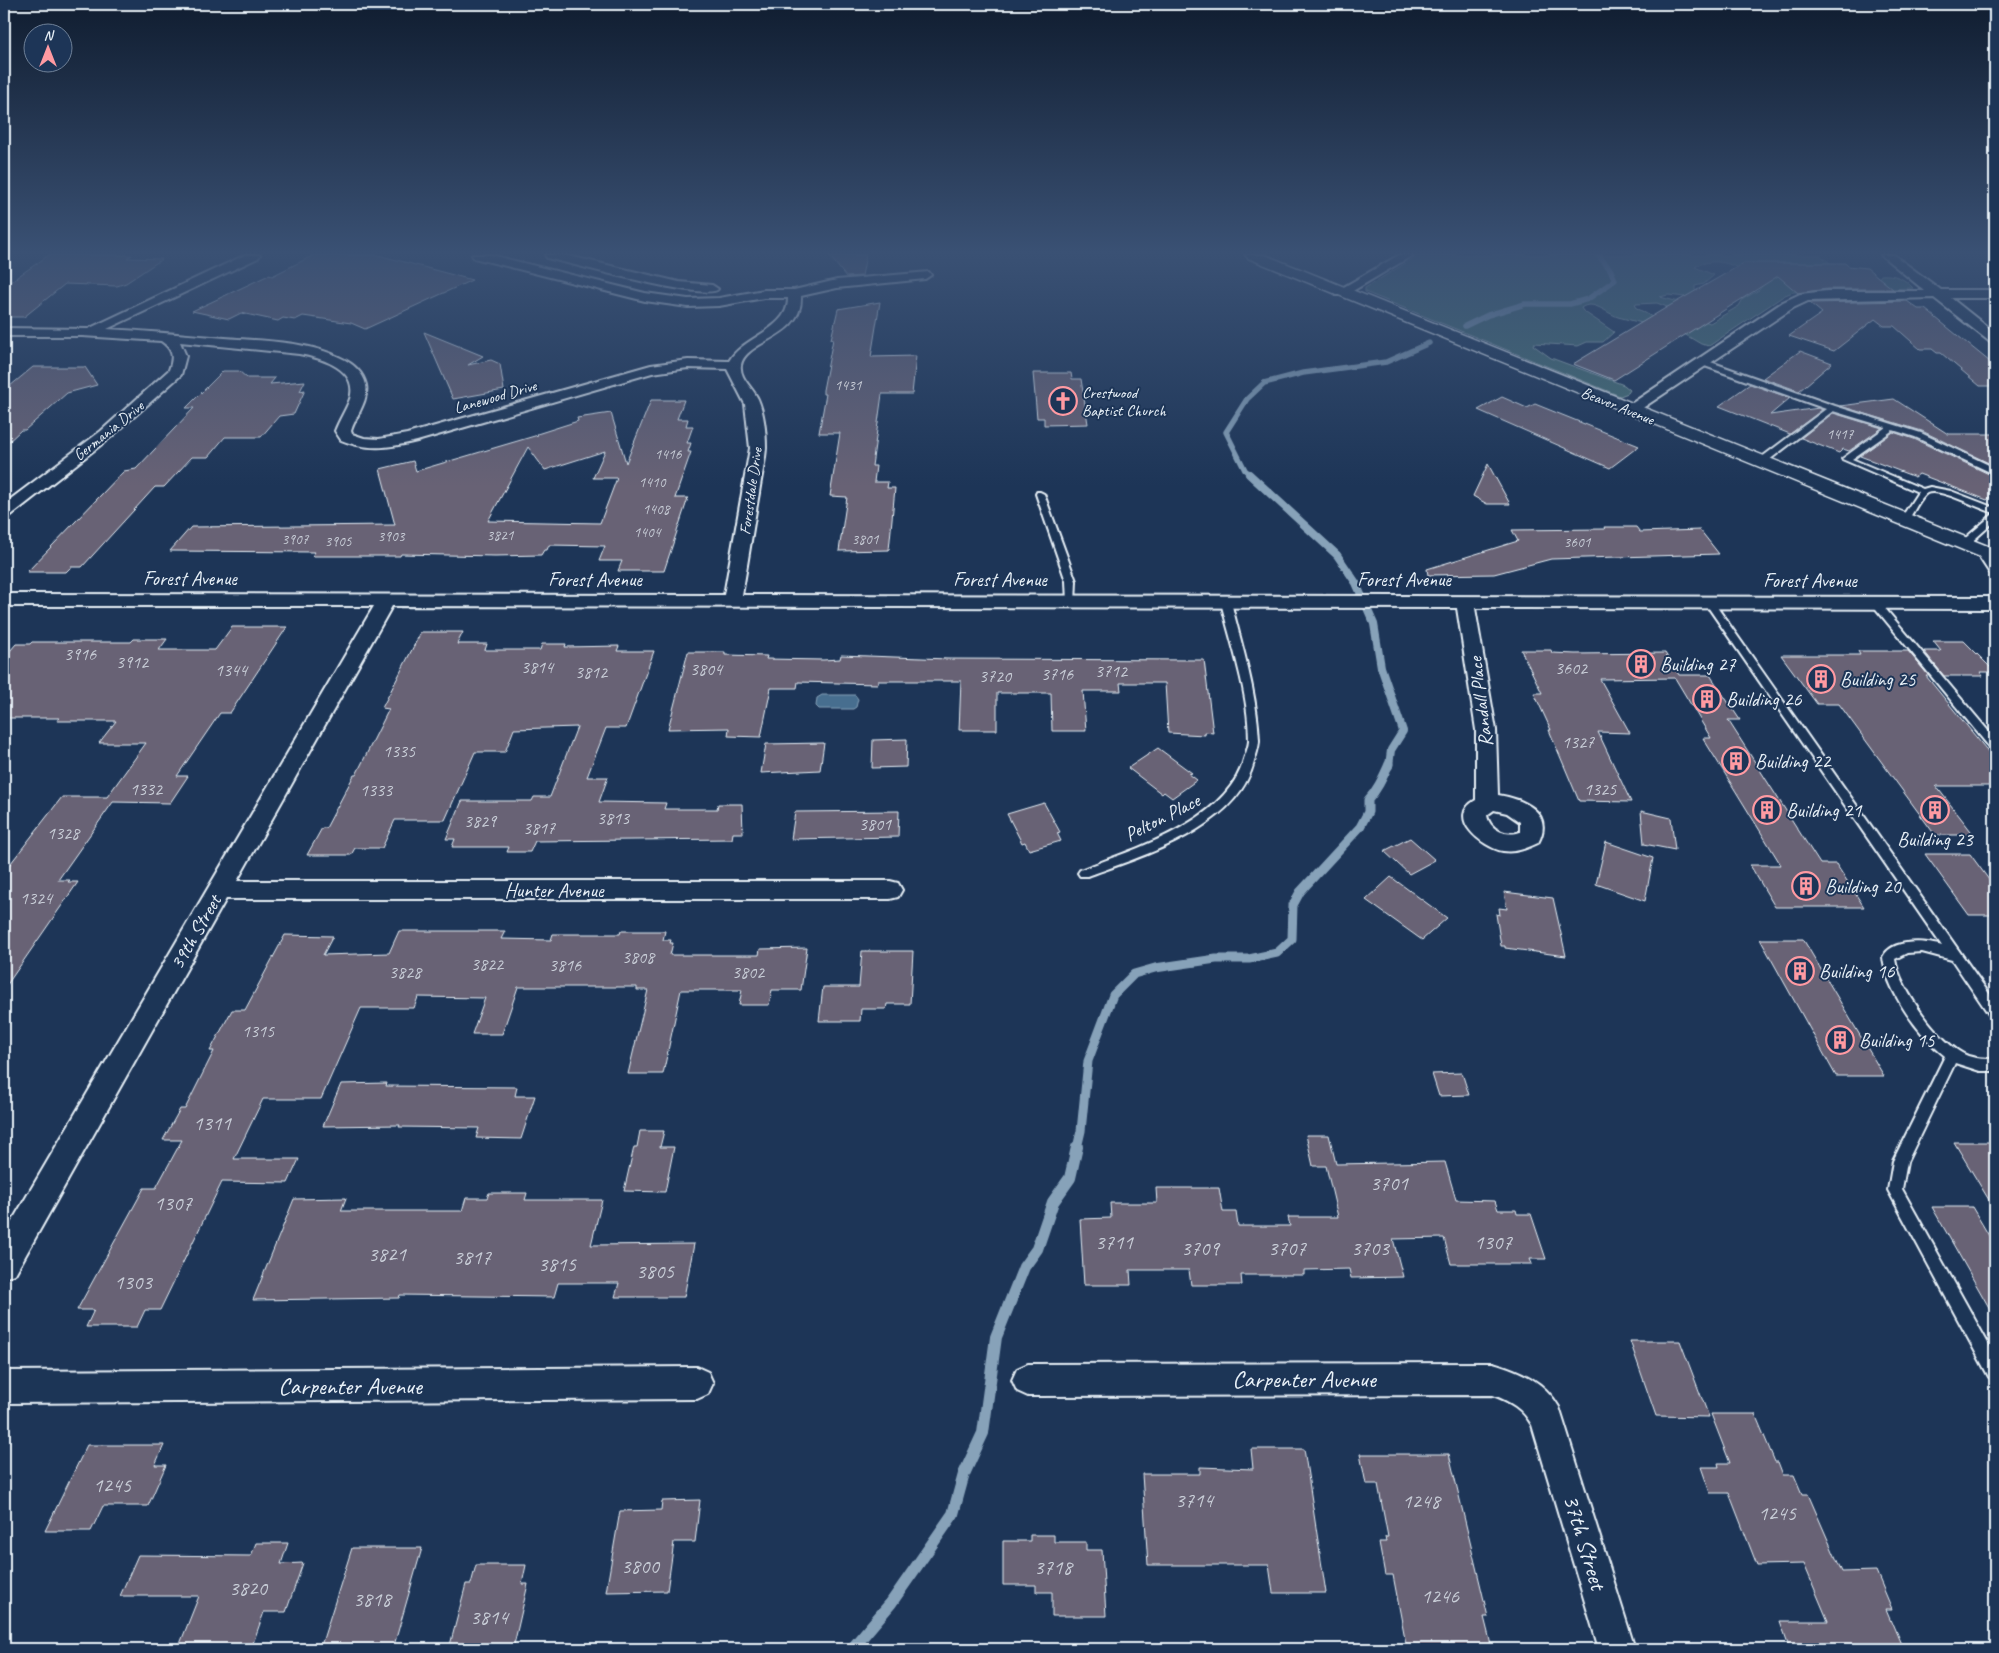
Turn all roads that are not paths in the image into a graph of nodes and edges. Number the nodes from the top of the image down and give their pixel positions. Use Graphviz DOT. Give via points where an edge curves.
graph roads {
  1 [pos="94,332"];
  2 [pos="772,332"];
  3 [pos="1439,332"];
  4 [pos="1747,332"];
  5 [pos="164,337"];
  6 [pos="1702,362"];
  7 [pos="734,365"];
  8 [pos="1832,408"];
  9 [pos="1630,410"];
  10 [pos="1892,427"];
  11 [pos="1761,462"];
  12 [pos="1995,471"];
  13 [pos="1922,491"];
  14 [pos="1040,494"];
  15 [pos="1995,511"];
  16 [pos="4,512"];
  17 [pos="1995,517"];
  18 [pos="1904,520"];
  19 [pos="1964,544"];
  20 [pos="1993,558"];
  21 [pos="4,600"];
  22 [pos="386,601"];
  23 [pos="732,601"];
  24 [pos="1990,601"];
  25 [pos="1072,602"];
  26 [pos="1226,602"];
  27 [pos="1465,602"];
  28 [pos="1709,602"];
  29 [pos="1875,602"];
  30 [pos="1995,746"];
  31 [pos="1487,803"];
  32 [pos="1084,873"];
  33 [pos="219,890"];
  34 [pos="890,890"];
  35 [pos="1957,957"];
  36 [pos="1995,1012"];
  37 [pos="1952,1055"];
  38 [pos="1995,1065"];
  39 [pos="4,1263"];
  40 [pos="1995,1371"];
  41 [pos="1028,1380"];
  42 [pos="697,1383"];
  43 [pos="4,1387"];
  44 [pos="1552,1434"];
  45 [pos="1617,1649"];
  1 -- 5 [label="street"];
  2 -- 7 [label="street" via="743,351"];
  3 -- 9 [label="main road, Beaver Avenue"];
  4 -- 6 [label="street"];
  5 -- 7 [label="street, Lanewood Drive" via="298,350 332,358 357,378 358,396 343,431 346,437 360,444 373,445 411,438 651,369 688,364"];
  5 -- 16 [label="street, Germania Drive" via="176,344 181,358 176,372 106,434"];
  6 -- 8 [label="lane"];
  6 -- 9 [label="street"];
  7 -- 23 [label="street, Forestdale Drive" via="735,373 750,397 758,448"];
  8 -- 10 [label="lane"];
  8 -- 11 [label="lane"];
  9 -- 11 [label="main road, Beaver Avenue"];
  10 -- 12 [label="lane" via="1918,435"];
  10 -- 13 [label="lane" via="1846,459"];
  11 -- 18 [label="main road, Beaver Avenue"];
  13 -- 15 [label="lane" via="1949,493"];
  13 -- 18 [label="lane"];
  14 -- 25 [label="lane" via="1071,581"];
  17 -- 19 [label="lane"];
  18 -- 19 [label="main road, Beaver Avenue"];
  19 -- 20 [label="main road, Beaver Avenue"];
  21 -- 22 [label="street, Forest Avenue"];
  22 -- 23 [label="street, Forest Avenue"];
  22 -- 33 [label="street, 39th Street"];
  23 -- 25 [label="street, Forest Avenue"];
  24 -- 29 [label="street, Forest Avenue"];
  25 -- 26 [label="street, Forest Avenue"];
  26 -- 27 [label="street, Forest Avenue"];
  26 -- 32 [label="lane, Pelton Place" via="1249,694 1254,742 1246,772 1233,794 1207,818 1150,848"];
  27 -- 28 [label="street, Forest Avenue"];
  27 -- 31 [label="street, Randall Place" via="1486,730"];
  28 -- 29 [label="street, Forest Avenue"];
  28 -- 35 [label="lane"];
  29 -- 30 [label="lane"];
  33 -- 34 [label="street, Hunter Avenue"];
  33 -- 39 [label="street, 39th Street"];
  35 -- 36 [label="lane"];
  35 -- 37 [label="lane" via="1938,949 1916,946 1900,949 1889,957 1890,971 1923,1027"];
  37 -- 38 [label="lane" via="1974,1063"];
  37 -- 40 [label="lane" via="1900,1161 1895,1190"];
  41 -- 44 [label="street, Carpenter Avenue" via="1493,1379 1516,1386 1534,1398 1544,1412"];
  42 -- 43 [label="street, Carpenter Avenue"];
  44 -- 45 [label="street, 37th Street"];
}
